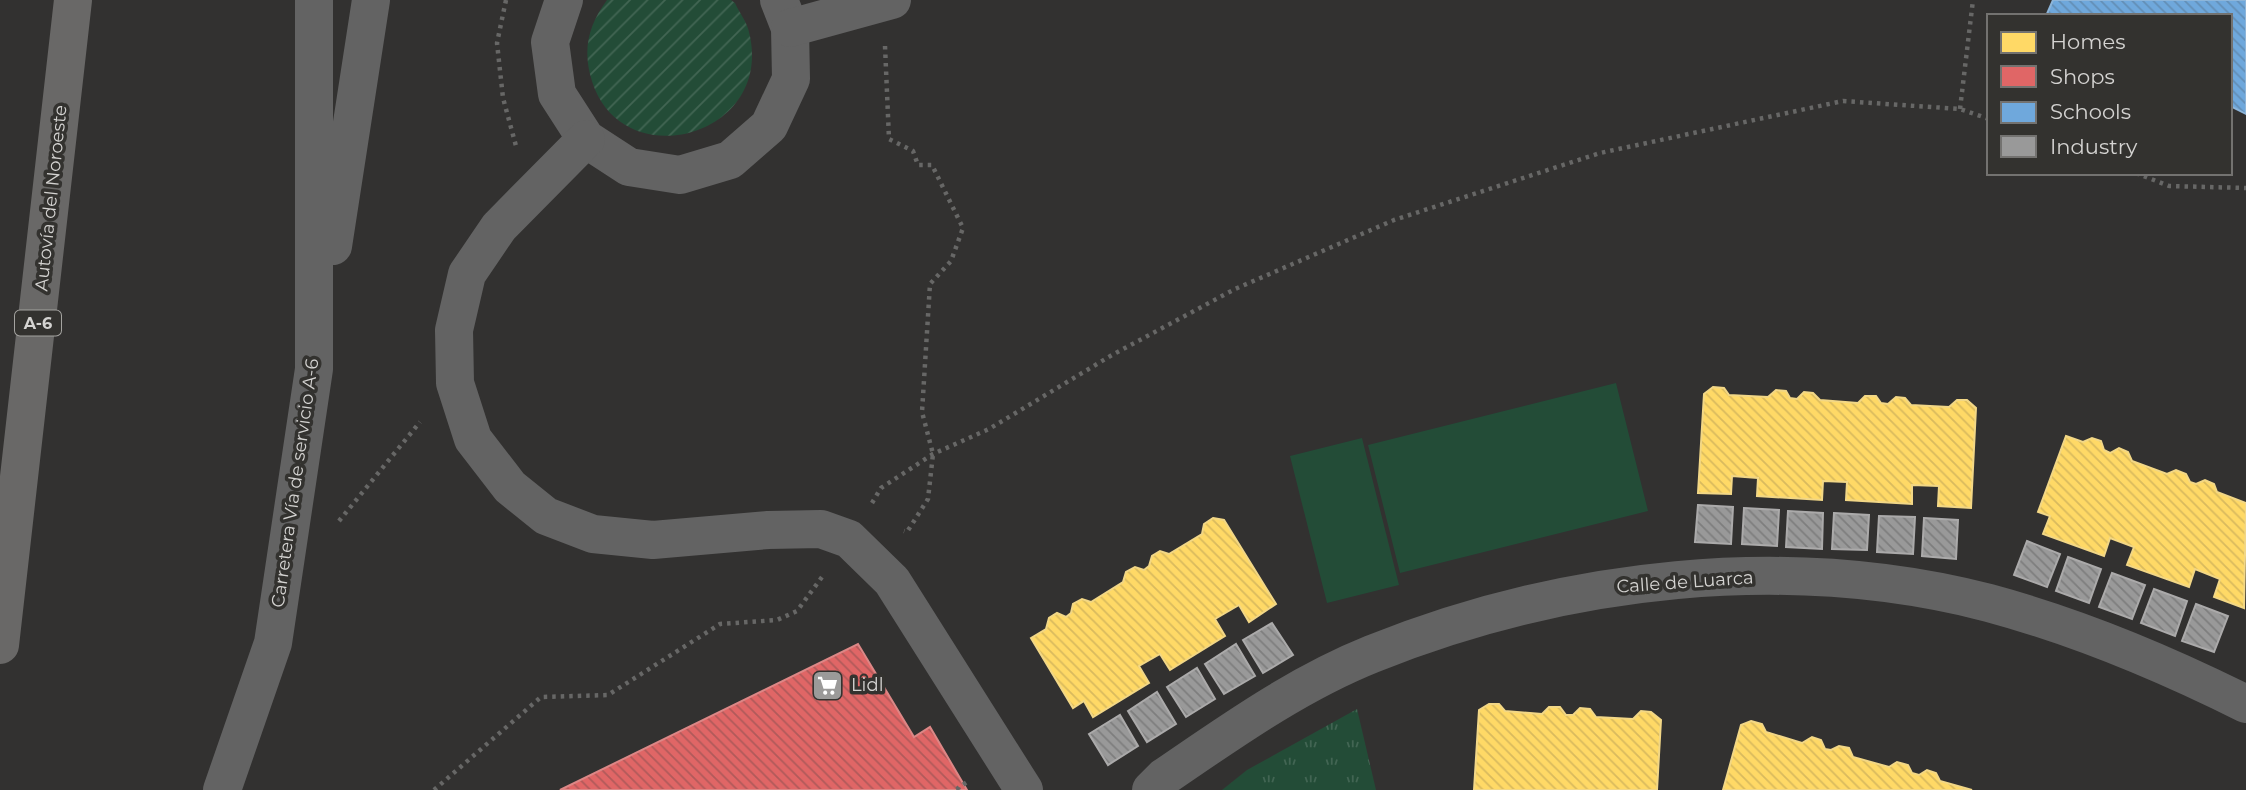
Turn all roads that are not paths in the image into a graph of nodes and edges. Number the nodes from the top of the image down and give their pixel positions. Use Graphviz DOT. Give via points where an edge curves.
graph roads {
  1 [pos="73,0"];
  2 [pos="314,0"];
  3 [pos="371,0"];
  4 [pos="564,0"];
  5 [pos="888,1"];
  6 [pos="785,14"];
  7 [pos="586,139"];
  8 [pos="314,369"];
  9 [pos="0,645"];
  10 [pos="2246,704"];
  11 [pos="222,790"];
  12 [pos="1024,790"];
  13 [pos="1151,790"];
  1 -- 9 [label="highway, Autovía del Noroeste / A-6"];
  2 -- 8 [label="street, Carretera Vía de servicio A-6"];
  3 -- 8 [label="street"];
  4 -- 7 [label="street" via="550,42 557,94"];
  5 -- 6 [label="street"];
  6 -- 7 [label="street" via="791,79 769,126 730,160 680,174 642,169 629,167"];
  7 -- 12 [label="street" via="499,227 467,274 454,330 455,383 473,439 510,487 546,516 593,534 653,540 821,529 849,539 892,581"];
  8 -- 11 [label="street, Carretera Vía de servicio A-6" via="272,643"];
  10 -- 13 [label="street, Calle de Luarca" via="2108,641 1987,603 1864,581 1738,575 1612,586 1489,613 1370,654 1263,710"];
}
